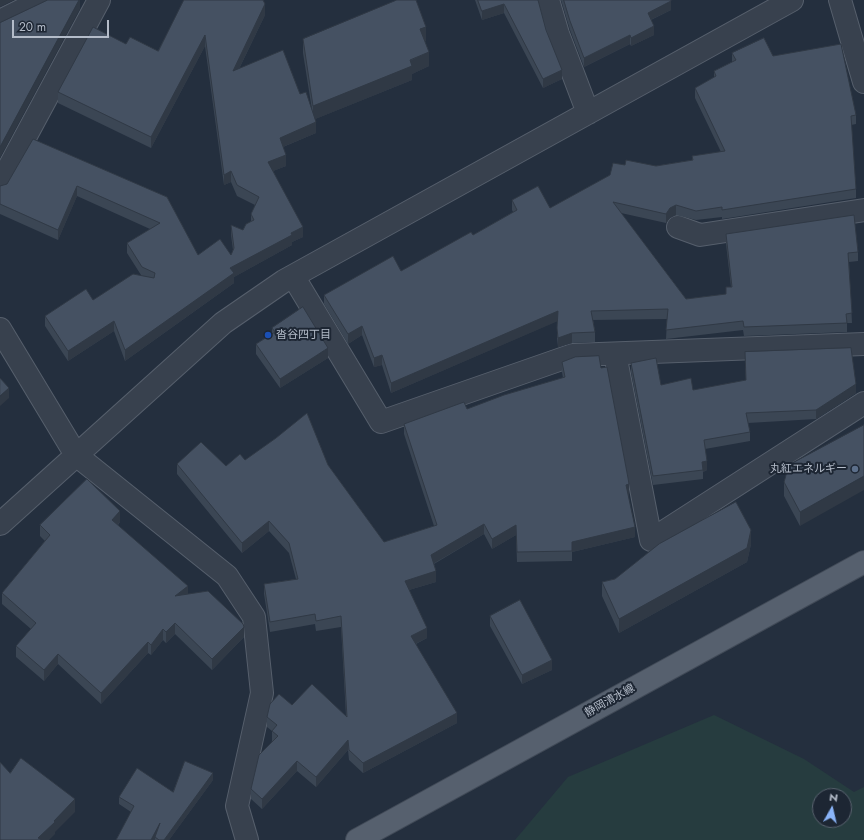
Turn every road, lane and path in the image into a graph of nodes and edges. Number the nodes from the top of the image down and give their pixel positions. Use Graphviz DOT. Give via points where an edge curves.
graph roads {
  1 [pos="42,0"];
  2 [pos="100,0"];
  3 [pos="548,0"];
  4 [pos="792,0"];
  5 [pos="840,0"];
  6 [pos="0,21"];
  7 [pos="864,82"];
  8 [pos="588,113"];
  9 [pos="0,184"];
  10 [pos="864,210"];
  11 [pos="678,227"];
  12 [pos="293,276"];
  13 [pos="0,329"];
  14 [pos="864,344"];
  15 [pos="615,354"];
  16 [pos="864,403"];
  17 [pos="76,455"];
  18 [pos="0,524"];
  19 [pos="864,562"];
  20 [pos="247,840"];
  21 [pos="357,840"];
  1 -- 6 [label="street"];
  2 -- 9 [label="street"];
  3 -- 8 [label="street"];
  4 -- 8 [label="street"];
  5 -- 7 [label="street"];
  8 -- 12 [label="street"];
  10 -- 11 [label="street" via="700,235"];
  12 -- 15 [label="street" via="381,422 573,355"];
  12 -- 17 [label="street" via="223,323"];
  13 -- 17 [label="street"];
  14 -- 15 [label="street"];
  15 -- 16 [label="street" via="651,540"];
  17 -- 18 [label="street"];
  17 -- 20 [label="street" via="227,576 254,617 262,693 237,806"];
  19 -- 21 [label="main road, 静岡清水線"];
}
